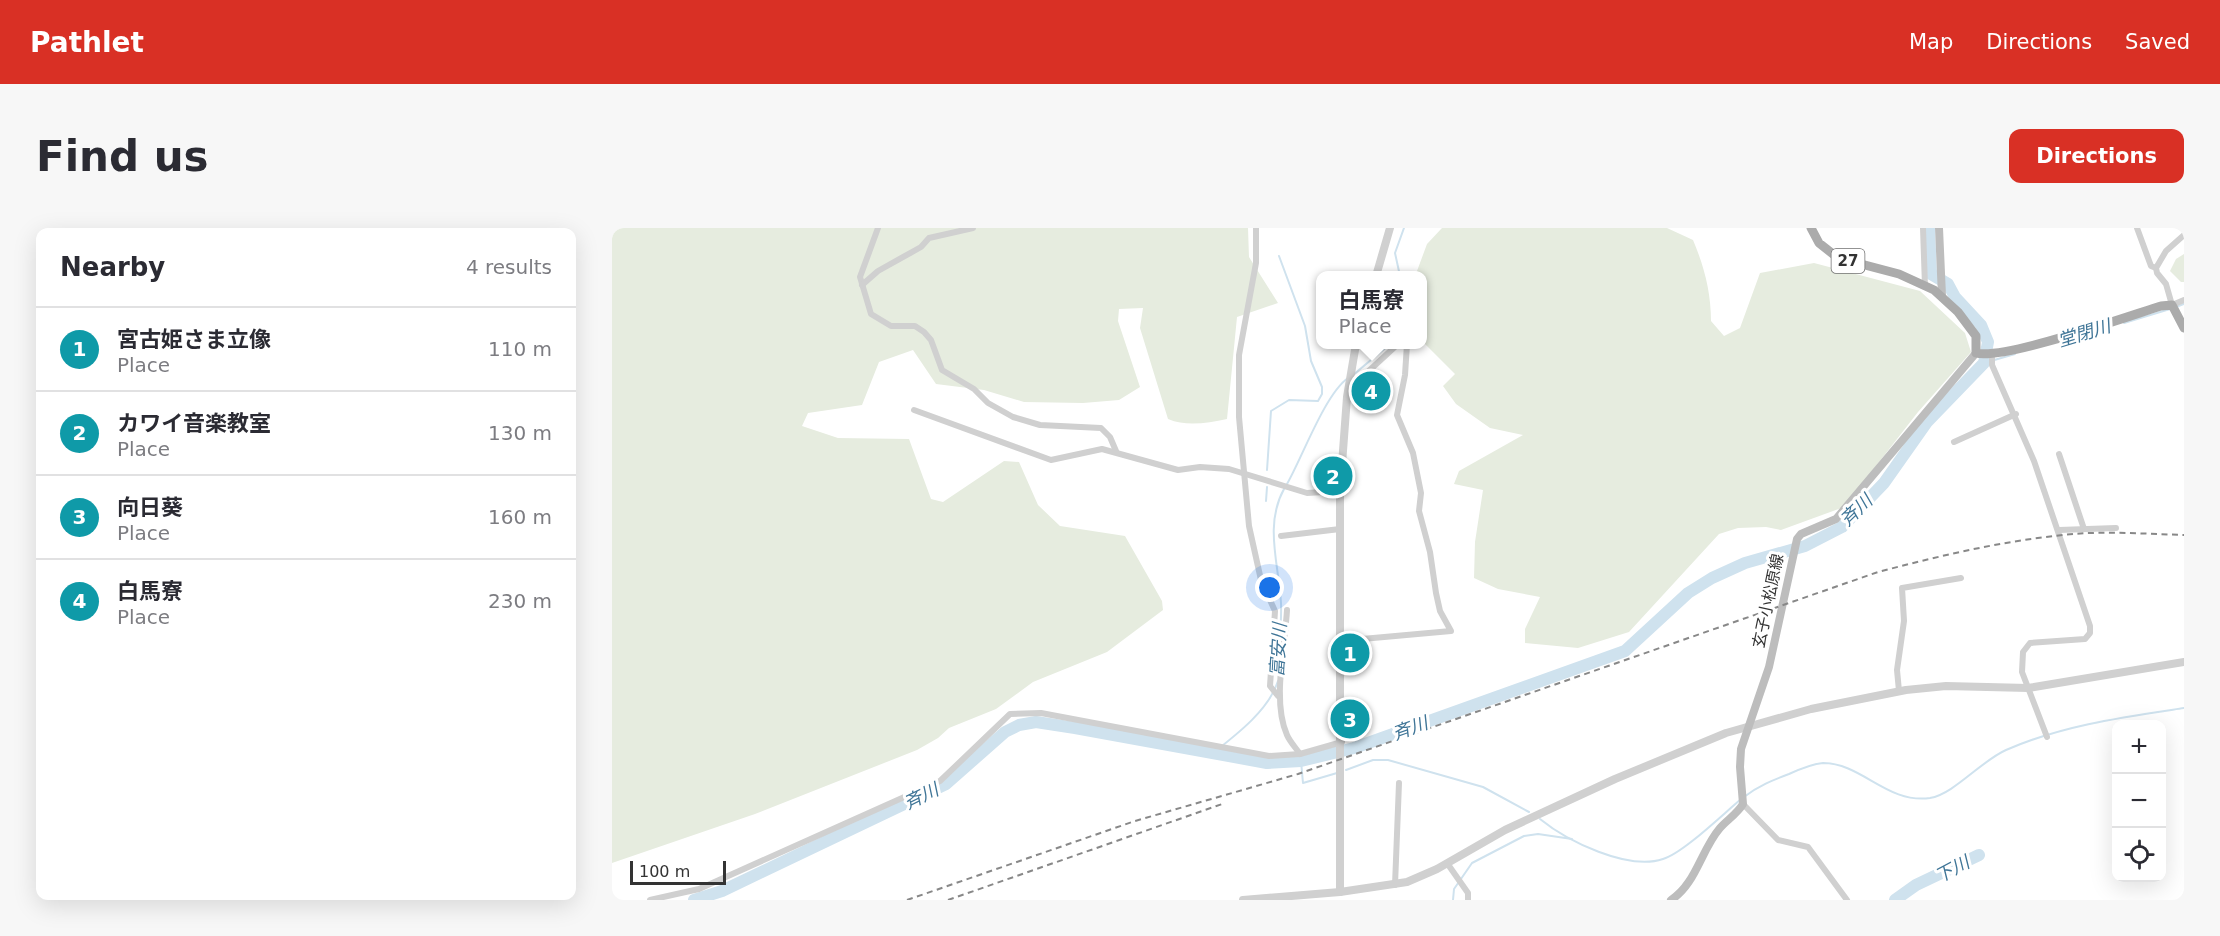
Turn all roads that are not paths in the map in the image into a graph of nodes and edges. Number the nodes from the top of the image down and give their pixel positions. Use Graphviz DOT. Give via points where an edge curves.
graph roads {
  1 [pos="878,228"];
  2 [pos="973,228"];
  3 [pos="1256,228"];
  4 [pos="1390,228"];
  5 [pos="1811,228"];
  6 [pos="1923,228"];
  7 [pos="1939,228"];
  8 [pos="2137,228"];
  9 [pos="2184,235"];
  10 [pos="2156,268"];
  11 [pos="1377,271"];
  12 [pos="862,285"];
  13 [pos="1925,286"];
  14 [pos="1942,291"];
  15 [pos="2184,300"];
  16 [pos="2172,305"];
  17 [pos="2184,328"];
  18 [pos="1355,349"];
  19 [pos="1394,349"];
  20 [pos="1407,349"];
  21 [pos="1977,354"];
  22 [pos="1992,354"];
  23 [pos="1348,392"];
  24 [pos="914,410"];
  25 [pos="2016,414"];
  26 [pos="1954,442"];
  27 [pos="1116,451"];
  28 [pos="2059,454"];
  29 [pos="1244,472"];
  30 [pos="1340,491"];
  31 [pos="2116,528"];
  32 [pos="1340,529"];
  33 [pos="2084,529"];
  34 [pos="2059,530"];
  35 [pos="1281,536"];
  36 [pos="1961,578"];
  37 [pos="1287,610"];
  38 [pos="1340,646"];
  39 [pos="2184,662"];
  40 [pos="2028,688"];
  41 [pos="1899,691"];
  42 [pos="1278,696"];
  43 [pos="1748,726"];
  44 [pos="2047,737"];
  45 [pos="1342,742"];
  46 [pos="1300,754"];
  47 [pos="1399,783"];
  48 [pos="1743,804"];
  49 [pos="1448,863"];
  50 [pos="1395,885"];
  51 [pos="1842,892"];
  52 [pos="1340,896"];
  53 [pos="650,900"];
  54 [pos="1243,900"];
  55 [pos="1468,900"];
  56 [pos="1671,900"];
  57 [pos="1836,900"];
  58 [pos="1847,900"];
  1 -- 12 [label="street" via="860,277"];
  2 -- 12 [label="street" via="929,238"];
  3 -- 29 [label="street" via="1256,263 1239,356"];
  4 -- 11 [label="street"];
  5 -- 13 [label="main road, 27" via="1819,243 1838,258 1899,274"];
  6 -- 13 [label="street"];
  7 -- 14 [label="main road"];
  8 -- 10 [label="street" via="2151,266"];
  9 -- 10 [label="street" via="2166,251"];
  10 -- 16 [label="street"];
  12 -- 27 [label="street" via="871,314 891,326 915,326 924,332 942,370 974,389 988,403 1013,417 1040,425 1101,428"];
  13 -- 14 [label="main road, 27"];
  14 -- 21 [label="main road, 27" via="1976,336"];
  15 -- 16 [label="street"];
  16 -- 17 [label="main road"];
  16 -- 22 [label="main road"];
  18 -- 23 [label="street"];
  19 -- 23 [label="street"];
  20 -- 38 [label="street" via="1397,415 1413,453 1421,493 1419,511 1436,593 1450,631 1362,639"];
  21 -- 22 [label="main road"];
  21 -- 43 [label="main road, 玄子小松原線" via="1836,519 1801,534 1796,542 1774,646"];
  22 -- 25 [label="street" via="1992,365"];
  23 -- 30 [label="street"];
  24 -- 27 [label="street" via="1052,460 1102,449"];
  25 -- 26 [label="street"];
  25 -- 34 [label="street"];
  27 -- 29 [label="street" via="1178,470 1200,467"];
  28 -- 33 [label="street"];
  29 -- 30 [label="street" via="1291,490"];
  29 -- 42 [label="street" via="1246,508 1259,573 1275,611 1270,686"];
  30 -- 32 [label="street"];
  31 -- 33 [label="street"];
  32 -- 35 [label="street"];
  32 -- 38 [label="street"];
  33 -- 34 [label="street"];
  34 -- 40 [label="street" via="2090,633 2076,641 2030,643 2020,662"];
  36 -- 41 [label="street" via="1902,588"];
  37 -- 42 [label="street"];
  38 -- 45 [label="street"];
  39 -- 40 [label="street"];
  40 -- 41 [label="street" via="1946,686"];
  40 -- 44 [label="street"];
  41 -- 43 [label="street"];
  42 -- 46 [label="street" via="1287,735"];
  43 -- 48 [label="main road, 玄子小松原線" via="1741,749"];
  43 -- 49 [label="street" via="1560,803"];
  45 -- 46 [label="street"];
  45 -- 52 [label="street"];
  46 -- 53 [label="street" via="1269,756 1041,713 1010,714 940,781 699,889"];
  47 -- 50 [label="street"];
  48 -- 51 [label="street" via="1778,840 1808,847"];
  48 -- 56 [label="main road" via="1720,828 1692,877"];
  49 -- 50 [label="street"];
  49 -- 55 [label="street" via="1468,893"];
  50 -- 52 [label="street"];
  51 -- 57 [label="street"];
  51 -- 58 [label="street"];
  52 -- 54 [label="street"];
}
